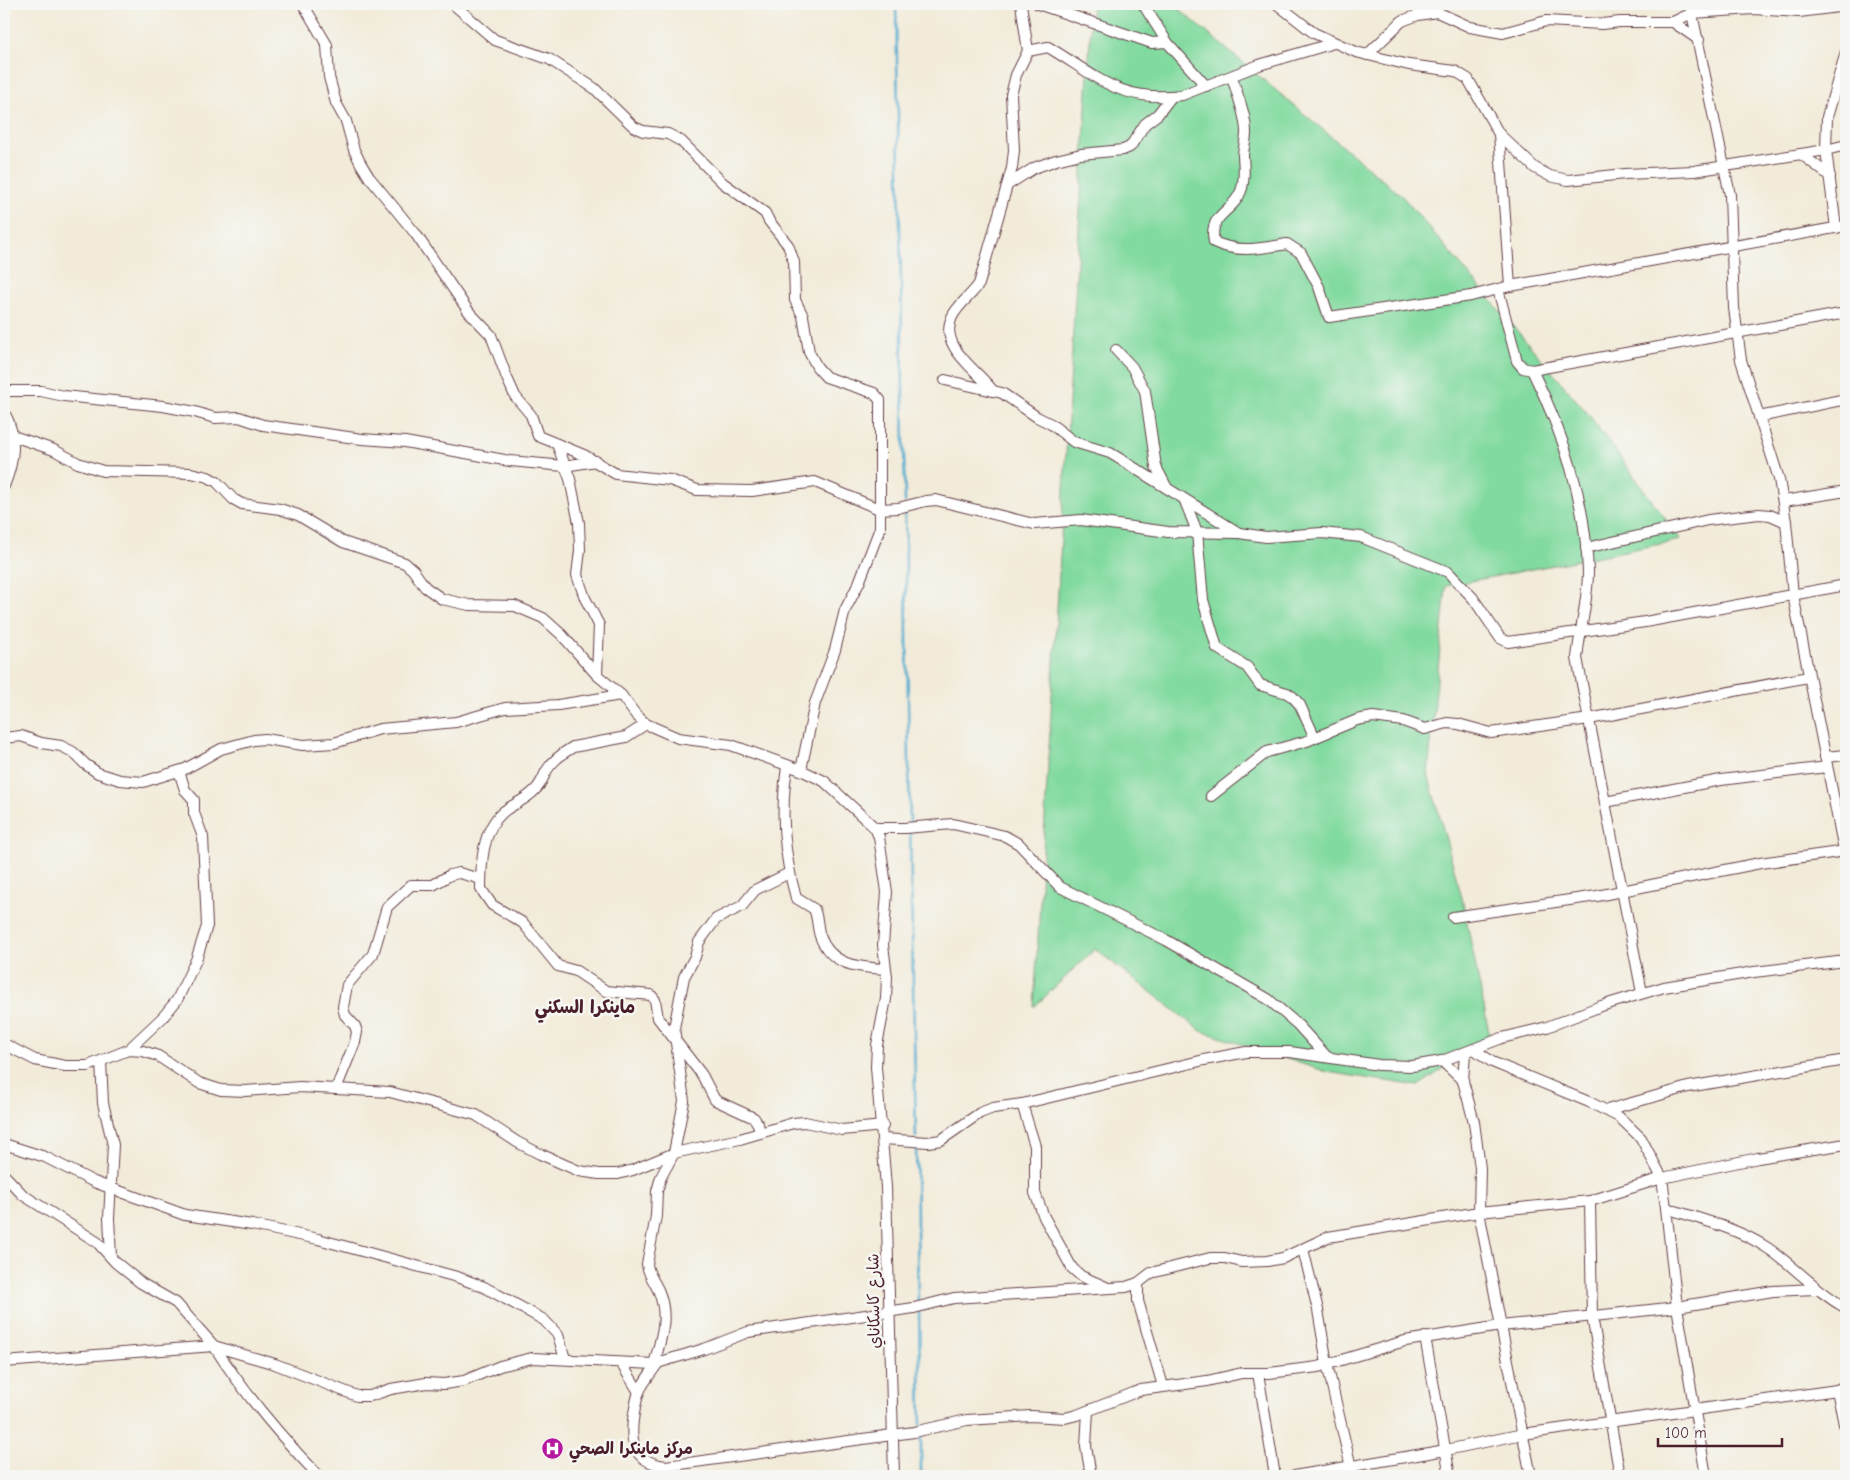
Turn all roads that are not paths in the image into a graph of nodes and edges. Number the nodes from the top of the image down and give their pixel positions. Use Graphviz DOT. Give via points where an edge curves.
graph roads {
  1 [pos="303,4"];
  2 [pos="453,4"];
  3 [pos="1021,4"];
  4 [pos="1038,4"];
  5 [pos="1143,4"];
  6 [pos="1277,4"];
  7 [pos="1846,6"];
  8 [pos="1691,8"];
  9 [pos="1673,22"];
  10 [pos="1699,40"];
  11 [pos="1167,42"];
  12 [pos="1334,43"];
  13 [pos="1028,51"];
  14 [pos="1846,52"];
  15 [pos="1367,55"];
  16 [pos="1232,77"];
  17 [pos="1206,86"];
  18 [pos="1171,96"];
  19 [pos="1499,134"];
  20 [pos="1846,144"];
  21 [pos="1826,150"];
  22 [pos="1801,154"];
  23 [pos="1726,166"];
  24 [pos="1830,176"];
  25 [pos="1009,184"];
  26 [pos="1841,227"];
  27 [pos="1734,247"];
  28 [pos="1510,286"];
  29 [pos="1498,289"];
  30 [pos="1846,313"];
  31 [pos="1737,332"];
  32 [pos="1116,350"];
  33 [pos="1532,370"];
  34 [pos="945,380"];
  35 [pos="4,391"];
  36 [pos="993,391"];
  37 [pos="1846,399"];
  38 [pos="4,412"];
  39 [pos="1758,417"];
  40 [pos="8,433"];
  41 [pos="557,444"];
  42 [pos="596,461"];
  43 [pos="564,466"];
  44 [pos="4,486"];
  45 [pos="1167,488"];
  46 [pos="1846,490"];
  47 [pos="1185,500"];
  48 [pos="1784,501"];
  49 [pos="879,509"];
  50 [pos="1786,522"];
  51 [pos="1197,532"];
  52 [pos="1239,533"];
  53 [pos="1586,548"];
  54 [pos="1846,585"];
  55 [pos="1793,596"];
  56 [pos="1580,630"];
  57 [pos="596,675"];
  58 [pos="1808,677"];
  59 [pos="622,695"];
  60 [pos="1589,719"];
  61 [pos="646,724"];
  62 [pos="4,738"];
  63 [pos="1315,738"];
  64 [pos="1846,755"];
  65 [pos="1826,762"];
  66 [pos="787,767"];
  67 [pos="179,770"];
  68 [pos="801,770"];
  69 [pos="1211,796"];
  70 [pos="1605,802"];
  71 [pos="874,828"];
  72 [pos="1846,854"];
  73 [pos="789,873"];
  74 [pos="481,879"];
  75 [pos="1622,890"];
  76 [pos="1453,917"];
  77 [pos="1846,961"];
  78 [pos="885,969"];
  79 [pos="1642,993"];
  80 [pos="674,1038"];
  81 [pos="4,1044"];
  82 [pos="128,1050"];
  83 [pos="1469,1051"];
  84 [pos="1327,1057"];
  85 [pos="1846,1060"];
  86 [pos="101,1061"];
  87 [pos="1442,1061"];
  88 [pos="1463,1082"];
  89 [pos="336,1088"];
  90 [pos="1022,1104"];
  91 [pos="1608,1110"];
  92 [pos="883,1126"];
  93 [pos="760,1133"];
  94 [pos="883,1139"];
  95 [pos="4,1144"];
  96 [pos="1846,1144"];
  97 [pos="674,1152"];
  98 [pos="4,1175"];
  99 [pos="1662,1178"];
  100 [pos="111,1188"];
  101 [pos="1590,1201"];
  102 [pos="1666,1208"];
  103 [pos="1479,1212"];
  104 [pos="1302,1249"];
  105 [pos="111,1257"];
  106 [pos="1138,1283"];
  107 [pos="1126,1287"];
  108 [pos="1109,1288"];
  109 [pos="1815,1289"];
  110 [pos="1138,1301"];
  111 [pos="1677,1306"];
  112 [pos="1846,1308"];
  113 [pos="889,1310"];
  114 [pos="1592,1316"];
  115 [pos="1501,1326"];
  116 [pos="1425,1337"];
  117 [pos="214,1346"];
  118 [pos="566,1359"];
  119 [pos="4,1362"];
  120 [pos="621,1362"];
  121 [pos="656,1363"];
  122 [pos="1327,1364"];
  123 [pos="1258,1373"];
  124 [pos="1163,1386"];
  125 [pos="1842,1388"];
  126 [pos="639,1392"];
  127 [pos="1694,1410"];
  128 [pos="1088,1411"];
  129 [pos="1609,1422"];
  130 [pos="892,1434"];
  131 [pos="1523,1434"];
  132 [pos="1846,1434"];
  133 [pos="1446,1450"];
  134 [pos="1352,1472"];
  135 [pos="319,1476"];
  136 [pos="894,1476"];
  137 [pos="1090,1476"];
  138 [pos="1275,1476"];
  139 [pos="1294,1476"];
  140 [pos="1450,1476"];
  141 [pos="1532,1476"];
  142 [pos="1620,1476"];
  143 [pos="1706,1476"];
  1 -- 41 [label="street" via="327,45 329,77 336,103 361,164 415,233 469,312 491,336 515,396 530,416 538,436"];
  2 -- 49 [label="street" via="494,40 549,59 594,88 634,127 668,134 681,141 723,183 765,213 788,245 794,262 795,300 803,316 809,352 817,367 826,377 874,393 880,400"];
  3 -- 13 [label="street"];
  4 -- 11 [label="street" via="1152,43"];
  5 -- 11 [label="street"];
  6 -- 12 [label="street"];
  7 -- 8 [label="street" via="1799,12"];
  8 -- 9 [label="street"];
  8 -- 10 [label="street"];
  9 -- 10 [label="street"];
  9 -- 15 [label="street" via="1602,24 1546,21 1504,33 1470,27 1437,12 1402,21"];
  10 -- 23 [label="street"];
  11 -- 17 [label="street"];
  12 -- 15 [label="street"];
  12 -- 16 [label="street"];
  13 -- 18 [label="street" via="1048,47 1078,65 1090,77 1110,86 1133,94"];
  13 -- 25 [label="street" via="1010,94 1014,150"];
  14 -- 21 [label="street" via="1828,117"];
  15 -- 19 [label="street" via="1454,71 1468,79"];
  16 -- 17 [label="street"];
  16 -- 29 [label="street" via="1246,133 1242,190 1216,221 1212,229 1214,242 1228,248 1250,250 1287,244 1301,253 1328,317 1471,296"];
  17 -- 18 [label="street"];
  18 -- 25 [label="street" via="1158,114 1145,124 1130,147 1056,160 1034,168"];
  19 -- 23 [label="street" via="1534,168 1568,180"];
  19 -- 28 [label="street"];
  20 -- 21 [label="street"];
  21 -- 22 [label="street"];
  21 -- 24 [label="street"];
  22 -- 23 [label="street"];
  22 -- 24 [label="street"];
  23 -- 27 [label="street"];
  24 -- 26 [label="street"];
  25 -- 36 [label="street" via="979,284 957,309 949,328 950,340 959,354"];
  26 -- 27 [label="street"];
  27 -- 28 [label="street"];
  27 -- 31 [label="street" via="1732,273"];
  28 -- 29 [label="street"];
  29 -- 33 [label="street" via="1517,361 1523,368"];
  30 -- 31 [label="street"];
  31 -- 33 [label="street"];
  31 -- 39 [label="street" via="1741,360"];
  32 -- 45 [label="street" via="1132,367 1144,391 1156,467"];
  33 -- 53 [label="street" via="1572,465"];
  34 -- 36 [label="street"];
  35 -- 43 [label="street" via="41,391 164,406 215,418 239,416 269,426"];
  36 -- 45 [label="street" via="1015,400 1074,442 1110,453"];
  37 -- 39 [label="street"];
  38 -- 40 [label="street"];
  39 -- 48 [label="street"];
  40 -- 44 [label="street" via="13,458"];
  40 -- 57 [label="street" via="103,471 208,477 242,504 298,515 343,542 405,563 425,587 442,598 469,605 515,606 543,618"];
  41 -- 42 [label="street"];
  41 -- 43 [label="street"];
  42 -- 43 [label="street"];
  42 -- 49 [label="street" via="616,474 670,480 697,490 752,491 815,482"];
  43 -- 57 [label="street" via="572,484 580,534 578,575 599,625"];
  45 -- 47 [label="street"];
  46 -- 48 [label="street"];
  47 -- 51 [label="street"];
  47 -- 52 [label="street"];
  48 -- 50 [label="street"];
  49 -- 51 [label="street" via="936,500 1034,524 1080,520 1142,530"];
  49 -- 68 [label="street" via="880,528 859,584 845,610 835,650 815,703"];
  50 -- 53 [label="street" via="1759,514 1708,520"];
  50 -- 55 [label="street"];
  51 -- 52 [label="street"];
  51 -- 63 [label="street" via="1203,600 1217,648 1242,662 1260,685 1293,697"];
  52 -- 56 [label="street" via="1266,537 1322,533 1351,535 1440,568 1466,590 1504,642"];
  53 -- 56 [label="street" via="1586,602"];
  54 -- 55 [label="street"];
  55 -- 56 [label="street"];
  55 -- 58 [label="street"];
  56 -- 60 [label="street" via="1578,658"];
  57 -- 59 [label="street"];
  58 -- 60 [label="street"];
  58 -- 65 [label="street"];
  59 -- 61 [label="street" via="636,716"];
  59 -- 67 [label="street" via="565,704 505,708 456,722 380,729 334,742 303,745 254,740 221,749"];
  60 -- 63 [label="street" via="1491,733 1458,724 1447,723 1425,729 1403,721 1373,718 1357,720"];
  60 -- 70 [label="street"];
  61 -- 66 [label="street" via="678,738 731,745"];
  61 -- 74 [label="street" via="626,737 573,747 557,759 537,788 492,825"];
  62 -- 67 [label="street" via="21,736 61,746 92,769 120,780 148,781"];
  63 -- 69 [label="street" via="1267,752"];
  64 -- 65 [label="street"];
  65 -- 70 [label="street"];
  65 -- 72 [label="street"];
  66 -- 68 [label="street"];
  66 -- 73 [label="street" via="783,824"];
  67 -- 82 [label="street" via="185,790 194,800 194,813 203,837 207,926 196,960 177,1000"];
  68 -- 71 [label="street" via="824,781"];
  70 -- 75 [label="street"];
  71 -- 78 [label="street, شارع كاسكاناي" via="879,838 887,892"];
  71 -- 84 [label="street" via="953,824 1005,836 1019,844 1060,887 1166,940 1268,998"];
  72 -- 75 [label="street" via="1760,864"];
  73 -- 78 [label="street" via="796,898 814,909 820,937 837,959 848,965"];
  73 -- 80 [label="street" via="755,890 742,906 716,919 704,934 684,977"];
  74 -- 80 [label="street" via="484,896 492,905 523,923 558,966 576,970 606,991 652,995 658,1018"];
  74 -- 89 [label="street" via="459,873 433,885 410,885 387,907 372,954 347,985 343,1007 357,1032"];
  75 -- 76 [label="street"];
  75 -- 79 [label="street"];
  77 -- 79 [label="street" via="1754,972"];
  78 -- 92 [label="street, شارع كاسكاناي" via="886,999 876,1067"];
  79 -- 83 [label="street"];
  80 -- 93 [label="street" via="702,1075 715,1100 754,1118"];
  80 -- 97 [label="street" via="684,1091"];
  81 -- 86 [label="street" via="35,1060 65,1066 88,1066"];
  82 -- 86 [label="street"];
  82 -- 89 [label="street" via="158,1056 199,1083 221,1090"];
  83 -- 87 [label="street"];
  83 -- 88 [label="street"];
  83 -- 91 [label="street"];
  84 -- 87 [label="street" via="1380,1065 1412,1066"];
  84 -- 90 [label="street" via="1290,1052 1246,1052"];
  85 -- 91 [label="street" via="1688,1087"];
  86 -- 100 [label="street" via="103,1103 113,1145"];
  87 -- 88 [label="street"];
  88 -- 103 [label="street" via="1474,1122 1480,1168"];
  89 -- 97 [label="street" via="390,1092 476,1115 517,1142 579,1171 618,1174"];
  90 -- 94 [label="street" via="980,1113 941,1140"];
  90 -- 108 [label="street" via="1035,1146 1035,1192 1044,1216 1072,1268 1081,1276"];
  91 -- 99 [label="street" via="1641,1138"];
  92 -- 93 [label="street" via="842,1130 805,1122"];
  92 -- 94 [label="street, شارع كاسكاناي"];
  93 -- 97 [label="street"];
  94 -- 113 [label="street, شارع كاسكاناي"];
  95 -- 100 [label="street" via="45,1157"];
  96 -- 99 [label="street"];
  97 -- 121 [label="street" via="660,1178 647,1264 665,1314 665,1328"];
  98 -- 105 [label="street" via="23,1195 97,1242"];
  99 -- 101 [label="street"];
  99 -- 102 [label="street"];
  100 -- 105 [label="street"];
  100 -- 118 [label="street" via="186,1215 309,1237 457,1276 544,1320 558,1335"];
  101 -- 103 [label="street"];
  101 -- 114 [label="street"];
  102 -- 109 [label="street" via="1737,1233 1766,1247"];
  102 -- 111 [label="street"];
  103 -- 104 [label="street" via="1328,1237"];
  103 -- 115 [label="street"];
  104 -- 106 [label="street" via="1283,1258 1253,1263 1210,1258 1150,1273"];
  104 -- 122 [label="street" via="1318,1310"];
  105 -- 117 [label="street" via="141,1283 176,1303"];
  106 -- 107 [label="street"];
  106 -- 110 [label="street"];
  107 -- 108 [label="street"];
  107 -- 110 [label="street"];
  108 -- 113 [label="street" via="954,1298 914,1308"];
  109 -- 111 [label="street" via="1773,1291"];
  109 -- 112 [label="street"];
  110 -- 124 [label="street"];
  111 -- 114 [label="street"];
  111 -- 127 [label="street"];
  113 -- 121 [label="street" via="748,1332"];
  113 -- 130 [label="street, شارع كاسكاناي"];
  114 -- 115 [label="street"];
  114 -- 129 [label="street"];
  115 -- 116 [label="street"];
  115 -- 131 [label="street"];
  116 -- 122 [label="street"];
  116 -- 133 [label="street"];
  117 -- 118 [label="street" via="275,1364 357,1396 370,1396 412,1385 464,1381 500,1366 532,1358"];
  117 -- 119 [label="street"];
  117 -- 135 [label="street" via="287,1443"];
  118 -- 120 [label="street"];
  120 -- 121 [label="street"];
  120 -- 126 [label="street"];
  121 -- 126 [label="street"];
  122 -- 123 [label="street"];
  122 -- 134 [label="street"];
  123 -- 124 [label="street"];
  123 -- 138 [label="street"];
  124 -- 128 [label="street" via="1141,1390"];
  125 -- 127 [label="street"];
  125 -- 132 [label="street"];
  126 -- 130 [label="street" via="631,1437 644,1458 656,1465"];
  127 -- 129 [label="street"];
  127 -- 143 [label="street"];
  128 -- 130 [label="street" via="1065,1418 1031,1416 967,1420"];
  128 -- 137 [label="street" via="1086,1446"];
  129 -- 131 [label="street"];
  129 -- 142 [label="street"];
  130 -- 136 [label="street, شارع كاسكاناي"];
  131 -- 133 [label="street"];
  131 -- 141 [label="street"];
  133 -- 134 [label="street"];
  133 -- 140 [label="street"];
  134 -- 139 [label="street"];
}
